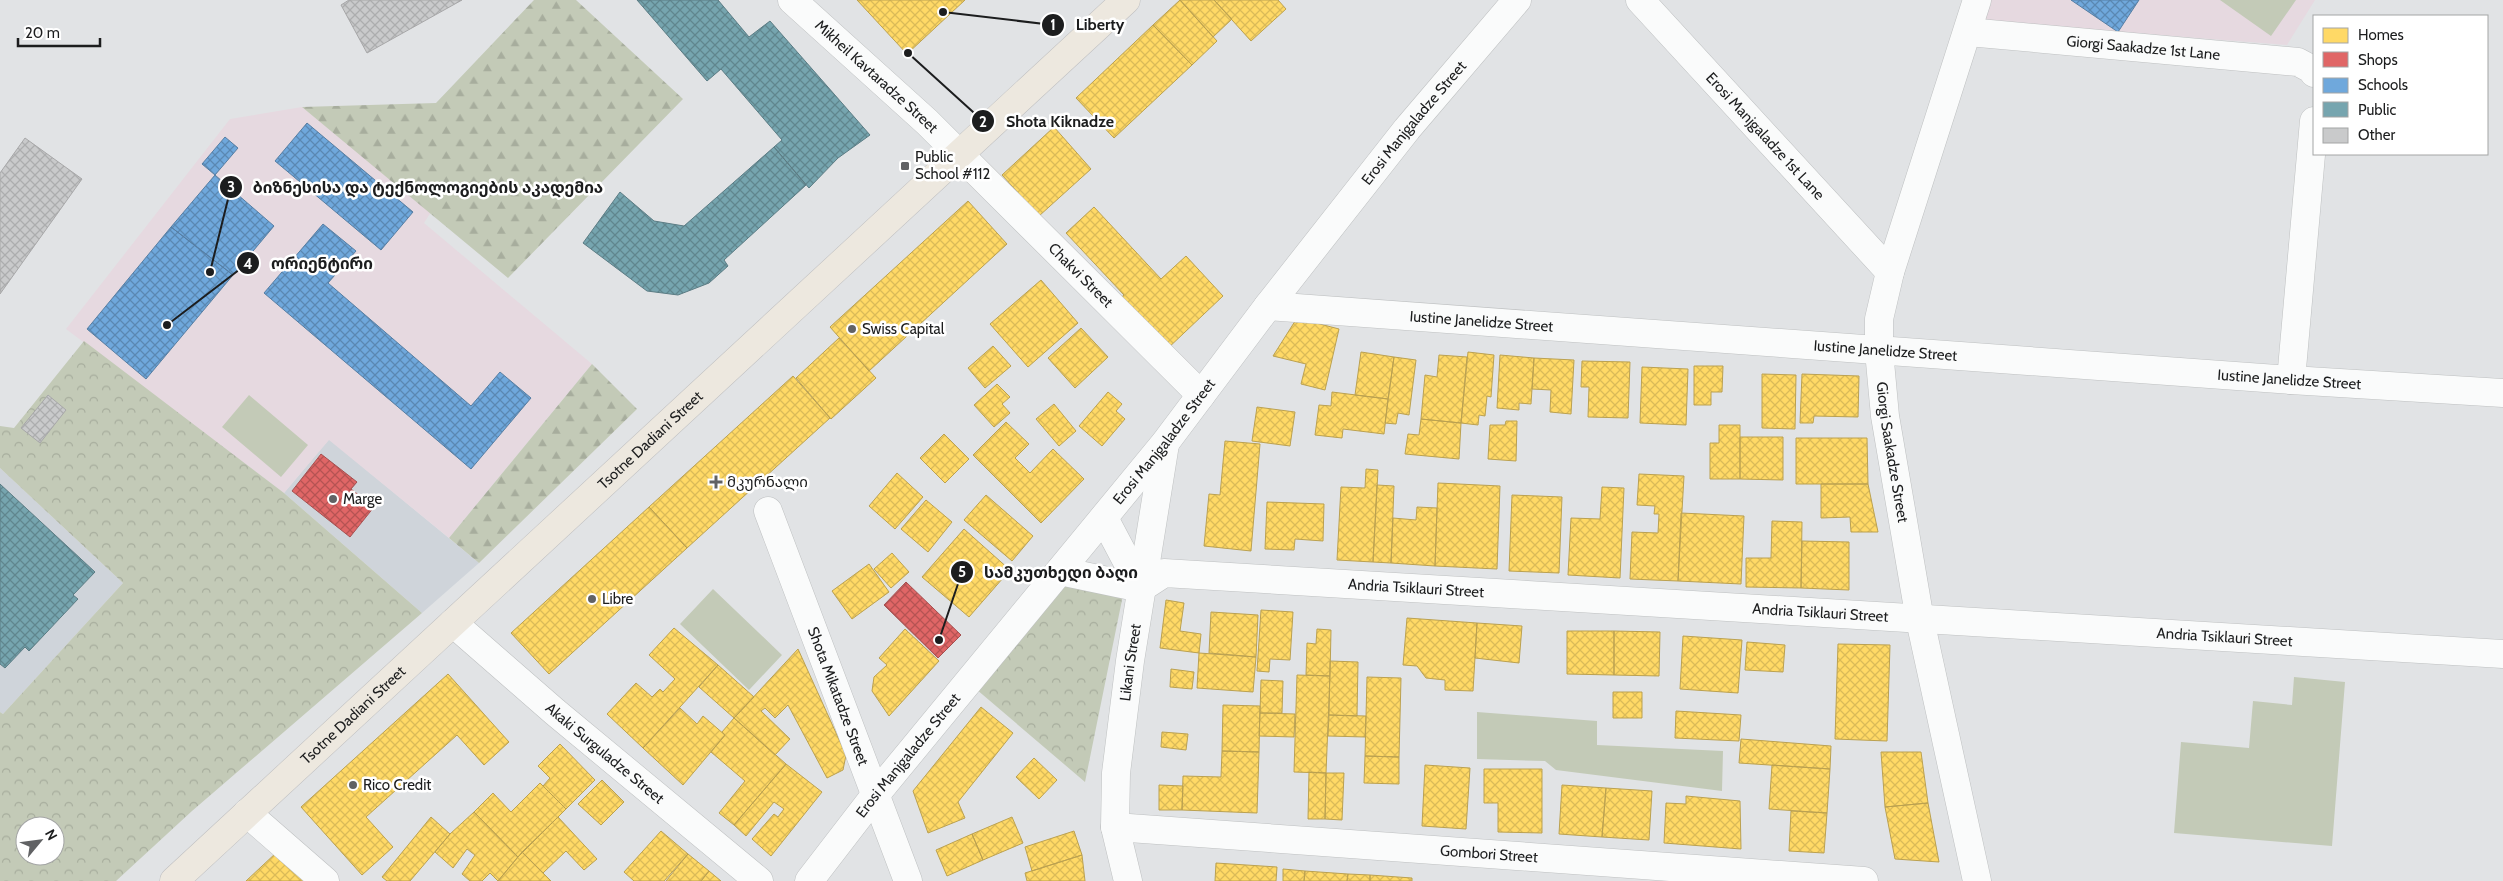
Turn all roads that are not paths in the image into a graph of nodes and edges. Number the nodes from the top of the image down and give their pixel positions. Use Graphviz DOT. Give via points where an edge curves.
graph roads {
  1 [pos="792,0"];
  2 [pos="1126,0"];
  3 [pos="1517,0"];
  4 [pos="1640,0"];
  5 [pos="1977,0"];
  6 [pos="1968,32"];
  7 [pos="2313,70"];
  8 [pos="2313,132"];
  9 [pos="960,154"];
  10 [pos="1890,272"];
  11 [pos="1268,306"];
  12 [pos="1879,351"];
  13 [pos="2291,380"];
  14 [pos="2503,392"];
  15 [pos="1201,395"];
  16 [pos="1165,443"];
  17 [pos="768,511"];
  18 [pos="1109,511"];
  19 [pos="1150,536"];
  20 [pos="1060,571"];
  21 [pos="1141,588"];
  22 [pos="1920,620"];
  23 [pos="453,623"];
  24 [pos="2503,654"];
  25 [pos="876,794"];
  26 [pos="247,814"];
  27 [pos="1115,828"];
  28 [pos="174,881"];
  29 [pos="326,881"];
  30 [pos="759,881"];
  31 [pos="809,881"];
  32 [pos="908,881"];
  33 [pos="1128,881"];
  34 [pos="1864,881"];
  35 [pos="1977,881"];
  1 -- 9 [label="street, Mikheil Kavtaradze Street" via="894,90"];
  2 -- 9 [label="main road, Tsotne Dadiani Street"];
  3 -- 11 [label="street, Erosi Manjgaladze Street" via="1407,129"];
  4 -- 10 [label="street, Erosi Manjgaladze 1st Lane"];
  5 -- 6 [label="street, Giorgi Saakadze Street"];
  6 -- 7 [label="street, Giorgi Saakadze 1st Lane" via="2298,62"];
  6 -- 10 [label="street, Giorgi Saakadze Street"];
  8 -- 13 [label="street"];
  9 -- 15 [label="street, Chakvi Street"];
  9 -- 23 [label="main road, Tsotne Dadiani Street"];
  10 -- 12 [label="street, Giorgi Saakadze Street" via="1879,319"];
  11 -- 12 [label="street, Iustine Janelidze Street"];
  11 -- 15 [label="street, Erosi Manjgaladze Street"];
  12 -- 13 [label="street, Iustine Janelidze Street"];
  12 -- 22 [label="street, Giorgi Saakadze Street" via="1885,416"];
  13 -- 14 [label="street, Iustine Janelidze Street"];
  15 -- 16 [label="street, Erosi Manjgaladze Street"];
  16 -- 18 [label="street, Erosi Manjgaladze Street"];
  16 -- 19 [label="street, Likani Street"];
  17 -- 25 [label="street, Shota Mikatadze Street"];
  18 -- 19 [label="street" via="1138,517"];
  18 -- 20 [label="street, Erosi Manjgaladze Street"];
  18 -- 21 [label="street"];
  19 -- 21 [label="street, Likani Street"];
  20 -- 21 [label="street"];
  20 -- 25 [label="street, Erosi Manjgaladze Street"];
  21 -- 22 [label="street, Andria Tsiklauri Street" via="1164,573"];
  21 -- 27 [label="street, Likani Street" via="1116,773"];
  22 -- 24 [label="street, Andria Tsiklauri Street"];
  22 -- 35 [label="street, Giorgi Saakadze Street"];
  23 -- 26 [label="main road, Tsotne Dadiani Street"];
  23 -- 30 [label="street, Akaki Surguladze Street"];
  25 -- 31 [label="street, Erosi Manjgaladze Street"];
  25 -- 32 [label="street, Shota Mikatadze Street"];
  26 -- 28 [label="main road, Tsotne Dadiani Street"];
  26 -- 29 [label="street"];
  27 -- 33 [label="street, Likani Street"];
  27 -- 34 [label="street, Gombori Street"];
}
